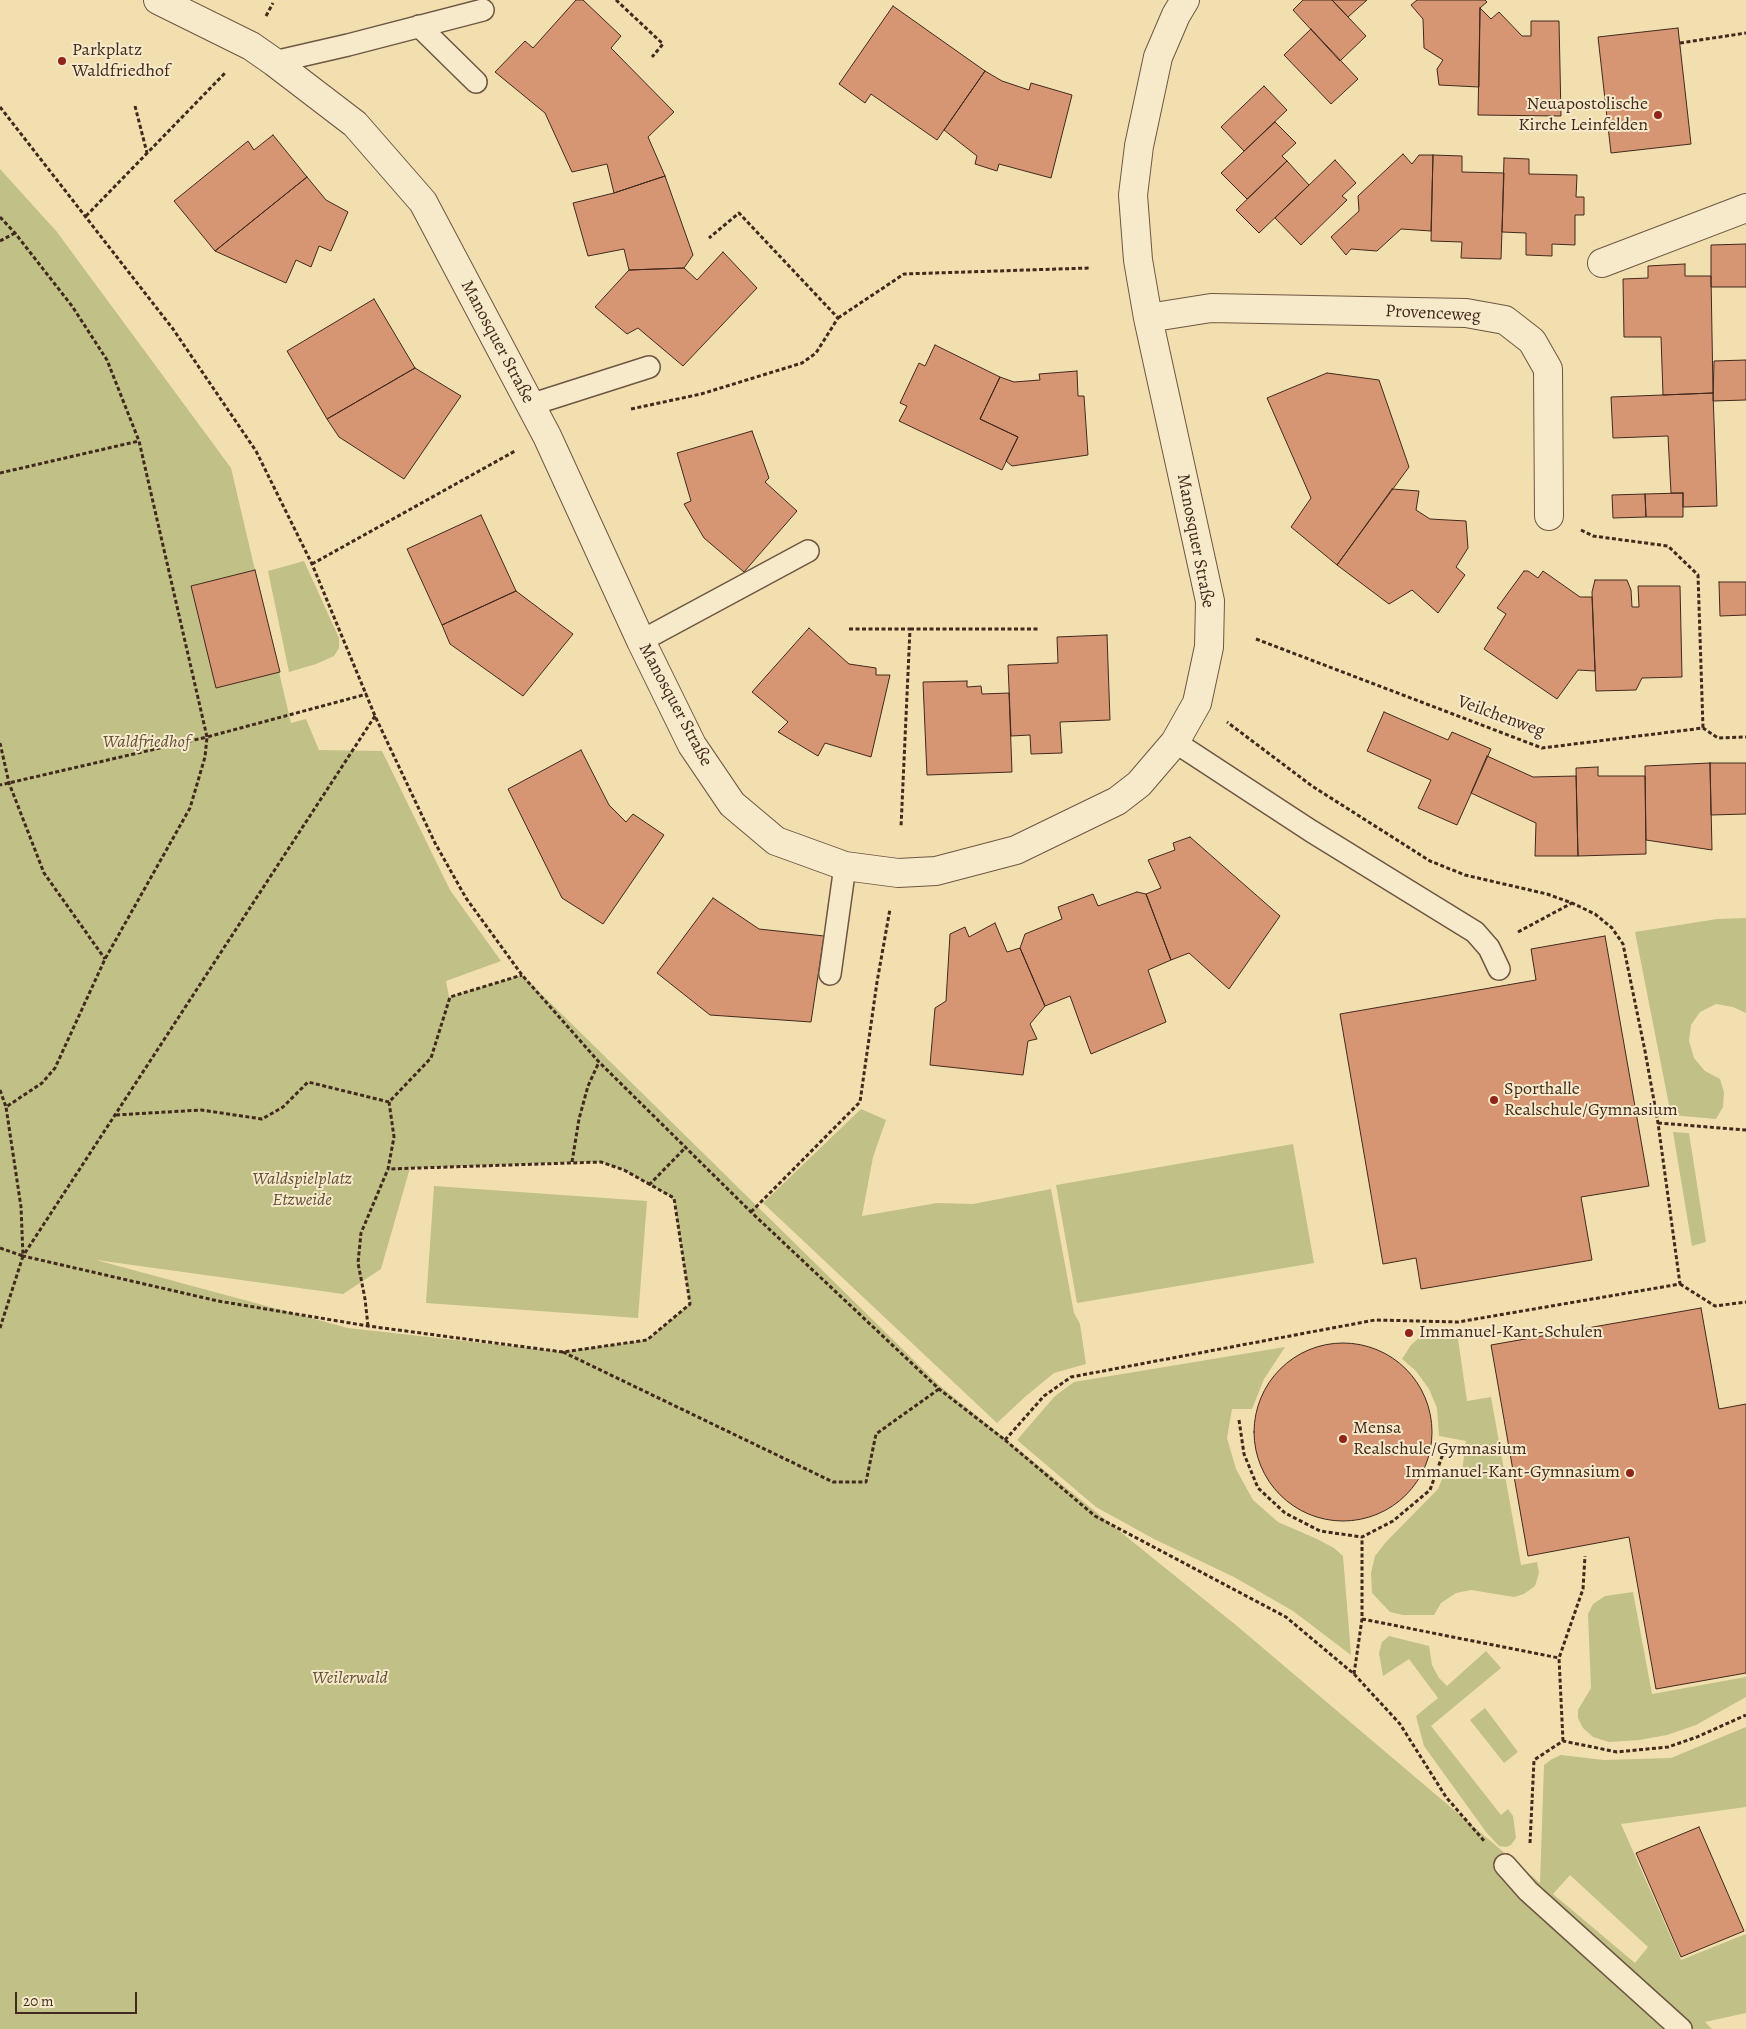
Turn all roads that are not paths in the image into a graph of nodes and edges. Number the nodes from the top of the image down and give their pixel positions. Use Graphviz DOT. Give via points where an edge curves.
graph roads {
  1 [pos="158,0"];
  2 [pos="1185,0"];
  3 [pos="483,10"];
  4 [pos="419,26"];
  5 [pos="274,62"];
  6 [pos="476,82"];
  7 [pos="1746,208"];
  8 [pos="1602,263"];
  9 [pos="1148,318"];
  10 [pos="649,367"];
  11 [pos="530,405"];
  12 [pos="1549,516"];
  13 [pos="808,551"];
  14 [pos="641,641"];
  15 [pos="1175,742"];
  16 [pos="845,866"];
  17 [pos="1499,969"];
  18 [pos="830,974"];
  19 [pos="1505,1865"];
  20 [pos="1681,2029"];
  1 -- 5 [label="street, Manosquer Straße" via="251,46"];
  2 -- 9 [label="street, Manosquer Straße" via="1158,57 1136,166 1133,195 1138,260"];
  3 -- 4 [label="lane"];
  4 -- 5 [label="lane"];
  4 -- 6 [label="lane"];
  5 -- 11 [label="street, Manosquer Straße" via="355,124 423,202"];
  7 -- 8 [label="street"];
  9 -- 12 [label="street, Provenceweg" via="1211,308 1466,313 1505,320 1532,341 1548,369"];
  9 -- 15 [label="street, Manosquer Straße" via="1210,601 1209,647 1197,703"];
  10 -- 11 [label="lane"];
  11 -- 14 [label="street, Manosquer Straße"];
  13 -- 14 [label="lane"];
  14 -- 16 [label="street, Manosquer Straße" via="692,745 732,804 776,841"];
  15 -- 16 [label="street, Manosquer Straße" via="1139,784 1117,801 1016,850 936,871 898,873"];
  15 -- 17 [label="lane" via="1310,831 1475,932 1489,948"];
  16 -- 18 [label="lane"];
  19 -- 20 [label="lane" via="1528,1891"];
}
